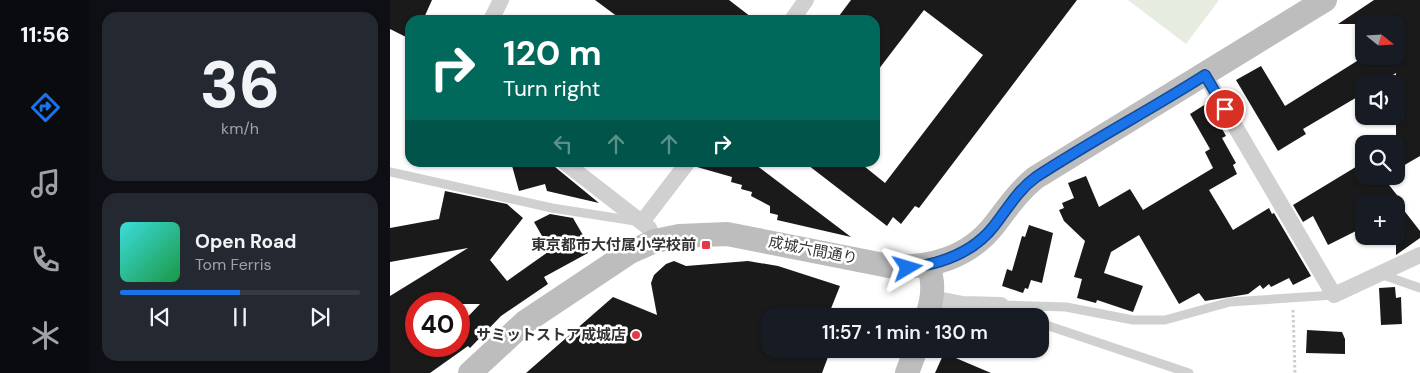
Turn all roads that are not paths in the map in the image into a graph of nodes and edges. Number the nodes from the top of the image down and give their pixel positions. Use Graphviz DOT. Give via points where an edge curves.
graph roads {
  1 [pos="501,0"];
  2 [pos="806,0"];
  3 [pos="1325,0"];
  4 [pos="494,15"];
  5 [pos="796,15"];
  6 [pos="1205,75"];
  7 [pos="570,167"];
  8 [pos="684,167"];
  9 [pos="390,172"];
  10 [pos="642,222"];
  11 [pos="655,241"];
  12 [pos="1420,255"];
  13 [pos="928,266"];
  14 [pos="1379,273"];
  15 [pos="1420,288"];
  16 [pos="1334,295"];
  17 [pos="1001,304"];
  18 [pos="930,307"];
  19 [pos="1009,308"];
  20 [pos="1049,326"];
  21 [pos="913,358"];
  22 [pos="1185,372"];
  23 [pos="470,373"];
  24 [pos="907,373"];
  1 -- 4 [label="street"];
  2 -- 5 [label="street"];
  3 -- 6 [label="street, 成城六間通り"];
  6 -- 13 [label="street, 成城六間通り" via="1035,178 984,237 967,250"];
  6 -- 16 [label="street"];
  7 -- 10 [label="street"];
  8 -- 10 [label="street"];
  9 -- 10 [label="lane" via="552,208"];
  10 -- 11 [label="street"];
  11 -- 13 [label="street, 成城六間通り" via="700,234 727,234 889,266"];
  11 -- 23 [label="street, 成城六間通り" via="610,264 524,322"];
  12 -- 14 [label="street"];
  13 -- 18 [label="street" via="933,278"];
  14 -- 15 [label="lane"];
  14 -- 16 [label="street"];
  16 -- 17 [label="lane" via="1230,302 1164,320 1133,320 1066,308"];
  17 -- 18 [label="street"];
  17 -- 19 [label="lane"];
  20 -- 22 [label="lane"];
  21 -- 24 [label="street"];
}
